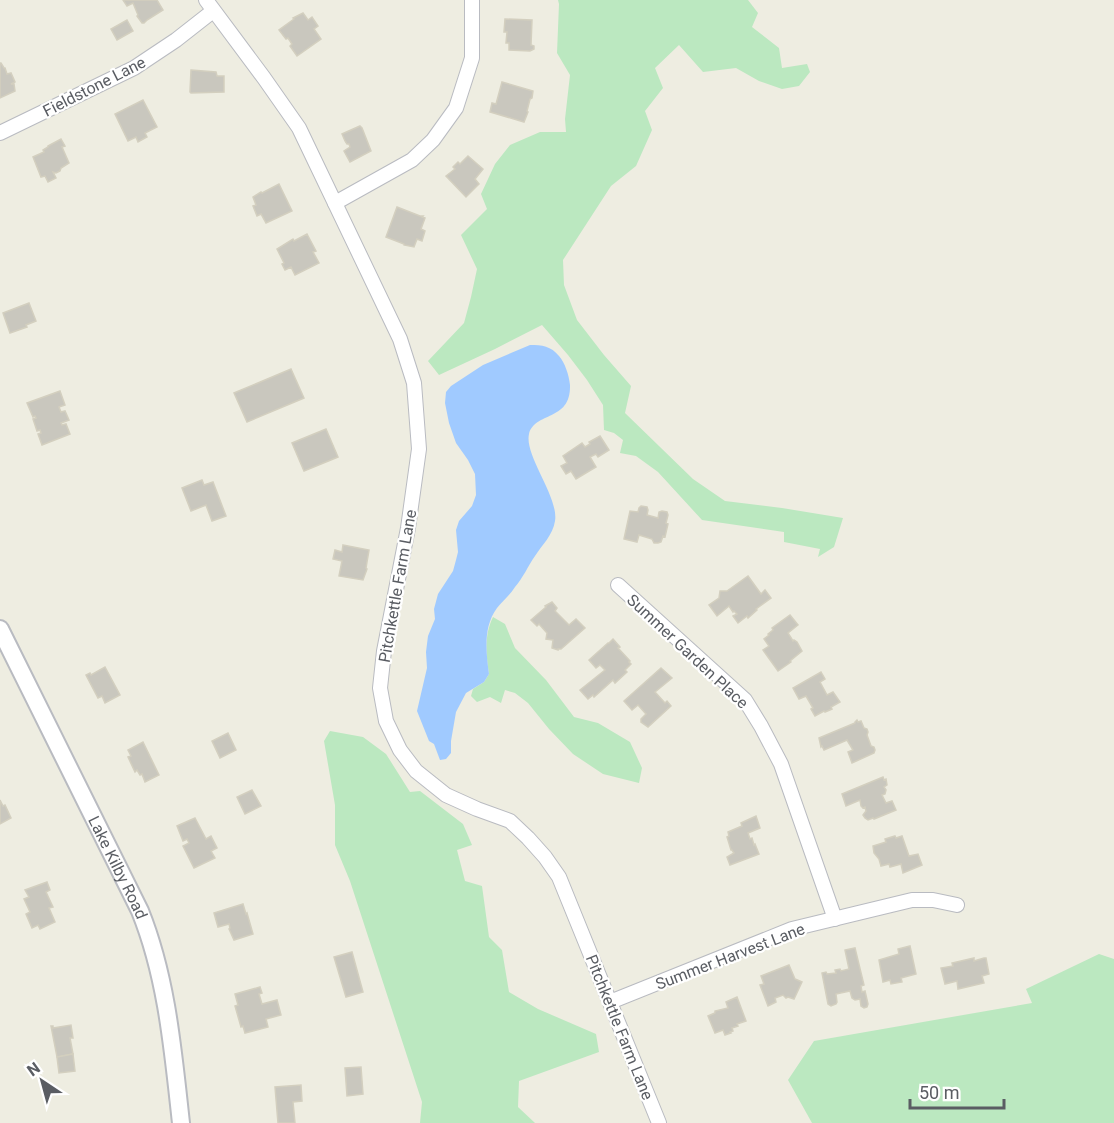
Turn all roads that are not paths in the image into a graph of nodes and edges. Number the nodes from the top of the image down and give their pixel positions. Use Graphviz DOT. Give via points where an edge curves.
graph roads {
  1 [pos="472,0"];
  2 [pos="209,6"];
  3 [pos="0,133"];
  4 [pos="335,203"];
  5 [pos="618,585"];
  6 [pos="0,629"];
  7 [pos="957,905"];
  8 [pos="835,919"];
  9 [pos="610,1002"];
  10 [pos="181,1123"];
  11 [pos="659,1123"];
  1 -- 4 [label="street" via="472,58 456,108 433,140 412,160"];
  2 -- 3 [label="street, Fieldstone Lane" via="176,40 134,69"];
  2 -- 4 [label="street, Pitchkettle Farm Lane" via="299,128"];
  4 -- 9 [label="street, Pitchkettle Farm Lane" via="400,339 414,383 418,449 408,528 384,651 380,688 386,721 416,771 446,795 510,821 545,857 559,877"];
  5 -- 8 [label="street, Summer Garden Place" via="745,700 781,764"];
  6 -- 10 [label="street, Lake Kilby Road" via="150,937 173,1047"];
  7 -- 8 [label="street, Summer Harvest Lane" via="912,900"];
  8 -- 9 [label="street, Summer Harvest Lane" via="792,929"];
  9 -- 11 [label="street, Pitchkettle Farm Lane"];
}
